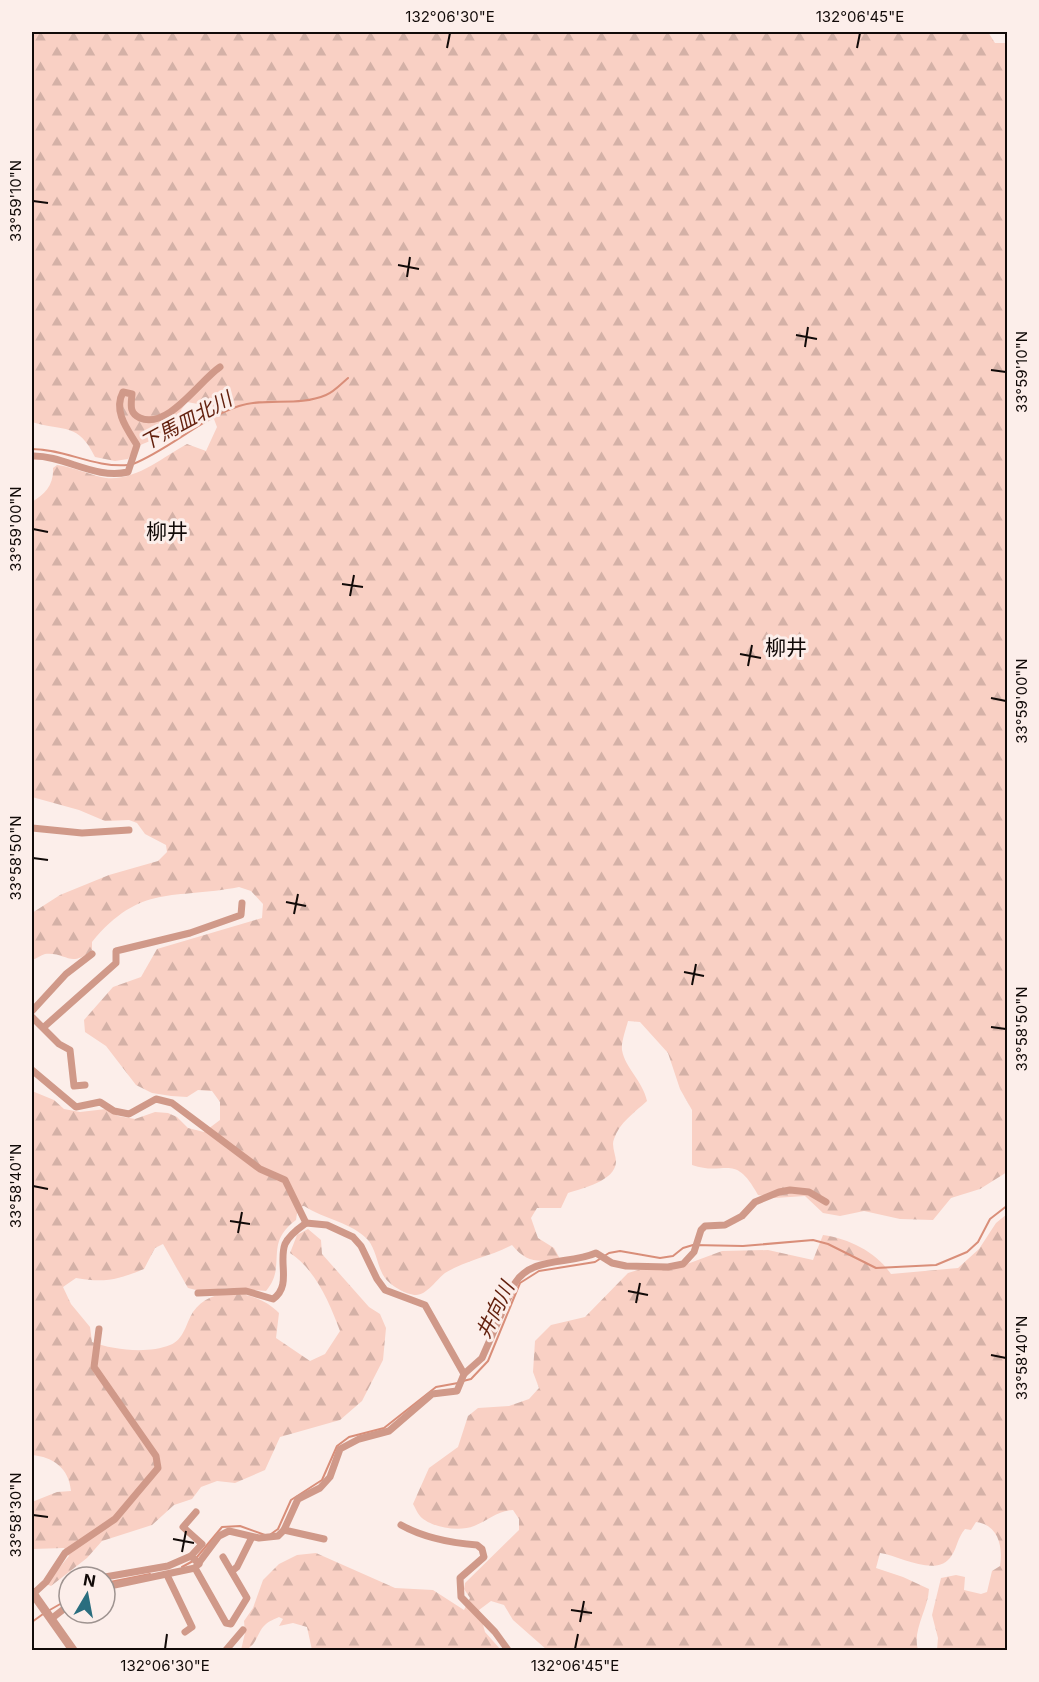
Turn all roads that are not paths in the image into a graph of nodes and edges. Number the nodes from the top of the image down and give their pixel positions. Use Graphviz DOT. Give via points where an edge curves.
graph roads {
  1 [pos="220,367"];
  2 [pos="32,456"];
  3 [pos="32,828"];
  4 [pos="129,830"];
  5 [pos="242,903"];
  6 [pos="92,954"];
  7 [pos="32,1011"];
  8 [pos="32,1017"];
  9 [pos="44,1028"];
  10 [pos="32,1070"];
  11 [pos="85,1085"];
  12 [pos="826,1203"];
  13 [pos="306,1223"];
  14 [pos="198,1293"];
  15 [pos="99,1329"];
  16 [pos="463,1377"];
  17 [pos="196,1512"];
  18 [pos="401,1525"];
  19 [pos="284,1530"];
  20 [pos="252,1537"];
  21 [pos="324,1539"];
  22 [pos="223,1557"];
  23 [pos="195,1561"];
  24 [pos="232,1571"];
  25 [pos="117,1575"];
  26 [pos="167,1575"];
  27 [pos="117,1585"];
  28 [pos="32,1593"];
  29 [pos="57,1614"];
  30 [pos="51,1619"];
  31 [pos="243,1630"];
  32 [pos="185,1632"];
  33 [pos="73,1650"];
  34 [pos="226,1650"];
  35 [pos="508,1650"];
  1 -- 2 [label="street" via="192,395 158,419 142,419 134,414 130,408 132,394 123,392 119,410 137,445 128,472 98,472"];
  3 -- 4 [label="street" via="82,833"];
  5 -- 9 [label="street" via="241,915 190,933 116,951 116,963"];
  6 -- 7 [label="street" via="66,974"];
  8 -- 9 [label="street"];
  9 -- 11 [label="street" via="72,1053 74,1086"];
  10 -- 13 [label="street" via="76,1107 100,1102 129,1114 156,1099 172,1103 260,1169 285,1180"];
  12 -- 16 [label="street" via="809,1192 778,1192 755,1202 746,1214 725,1225 705,1226 690,1258 683,1264 626,1266 596,1253 522,1272 482,1358"];
  13 -- 14 [label="street" via="285,1244 283,1287 273,1299 246,1291"];
  13 -- 16 [label="street" via="327,1225 352,1237 385,1290 425,1305"];
  15 -- 28 [label="street" via="94,1367 156,1456 158,1468 115,1519 65,1553 46,1582"];
  16 -- 19 [label="street" via="457,1392 432,1394 389,1431 340,1449 330,1477 320,1488 298,1499"];
  17 -- 23 [label="street" via="183,1527 202,1544"];
  18 -- 35 [label="street" via="482,1549 484,1557 460,1578 461,1596"];
  19 -- 20 [label="street" via="270,1539"];
  19 -- 21 [label="street"];
  20 -- 23 [label="street" via="223,1532"];
  20 -- 24 [label="street"];
  22 -- 24 [label="street"];
  23 -- 24 [label="street" via="226,1623 231,1624 247,1598"];
  23 -- 25 [label="street"];
  23 -- 26 [label="street"];
  26 -- 27 [label="street"];
  26 -- 32 [label="street" via="192,1627"];
  28 -- 30 [label="street"];
  29 -- 30 [label="street"];
  30 -- 33 [label="street"];
  31 -- 34 [label="street"];
}
